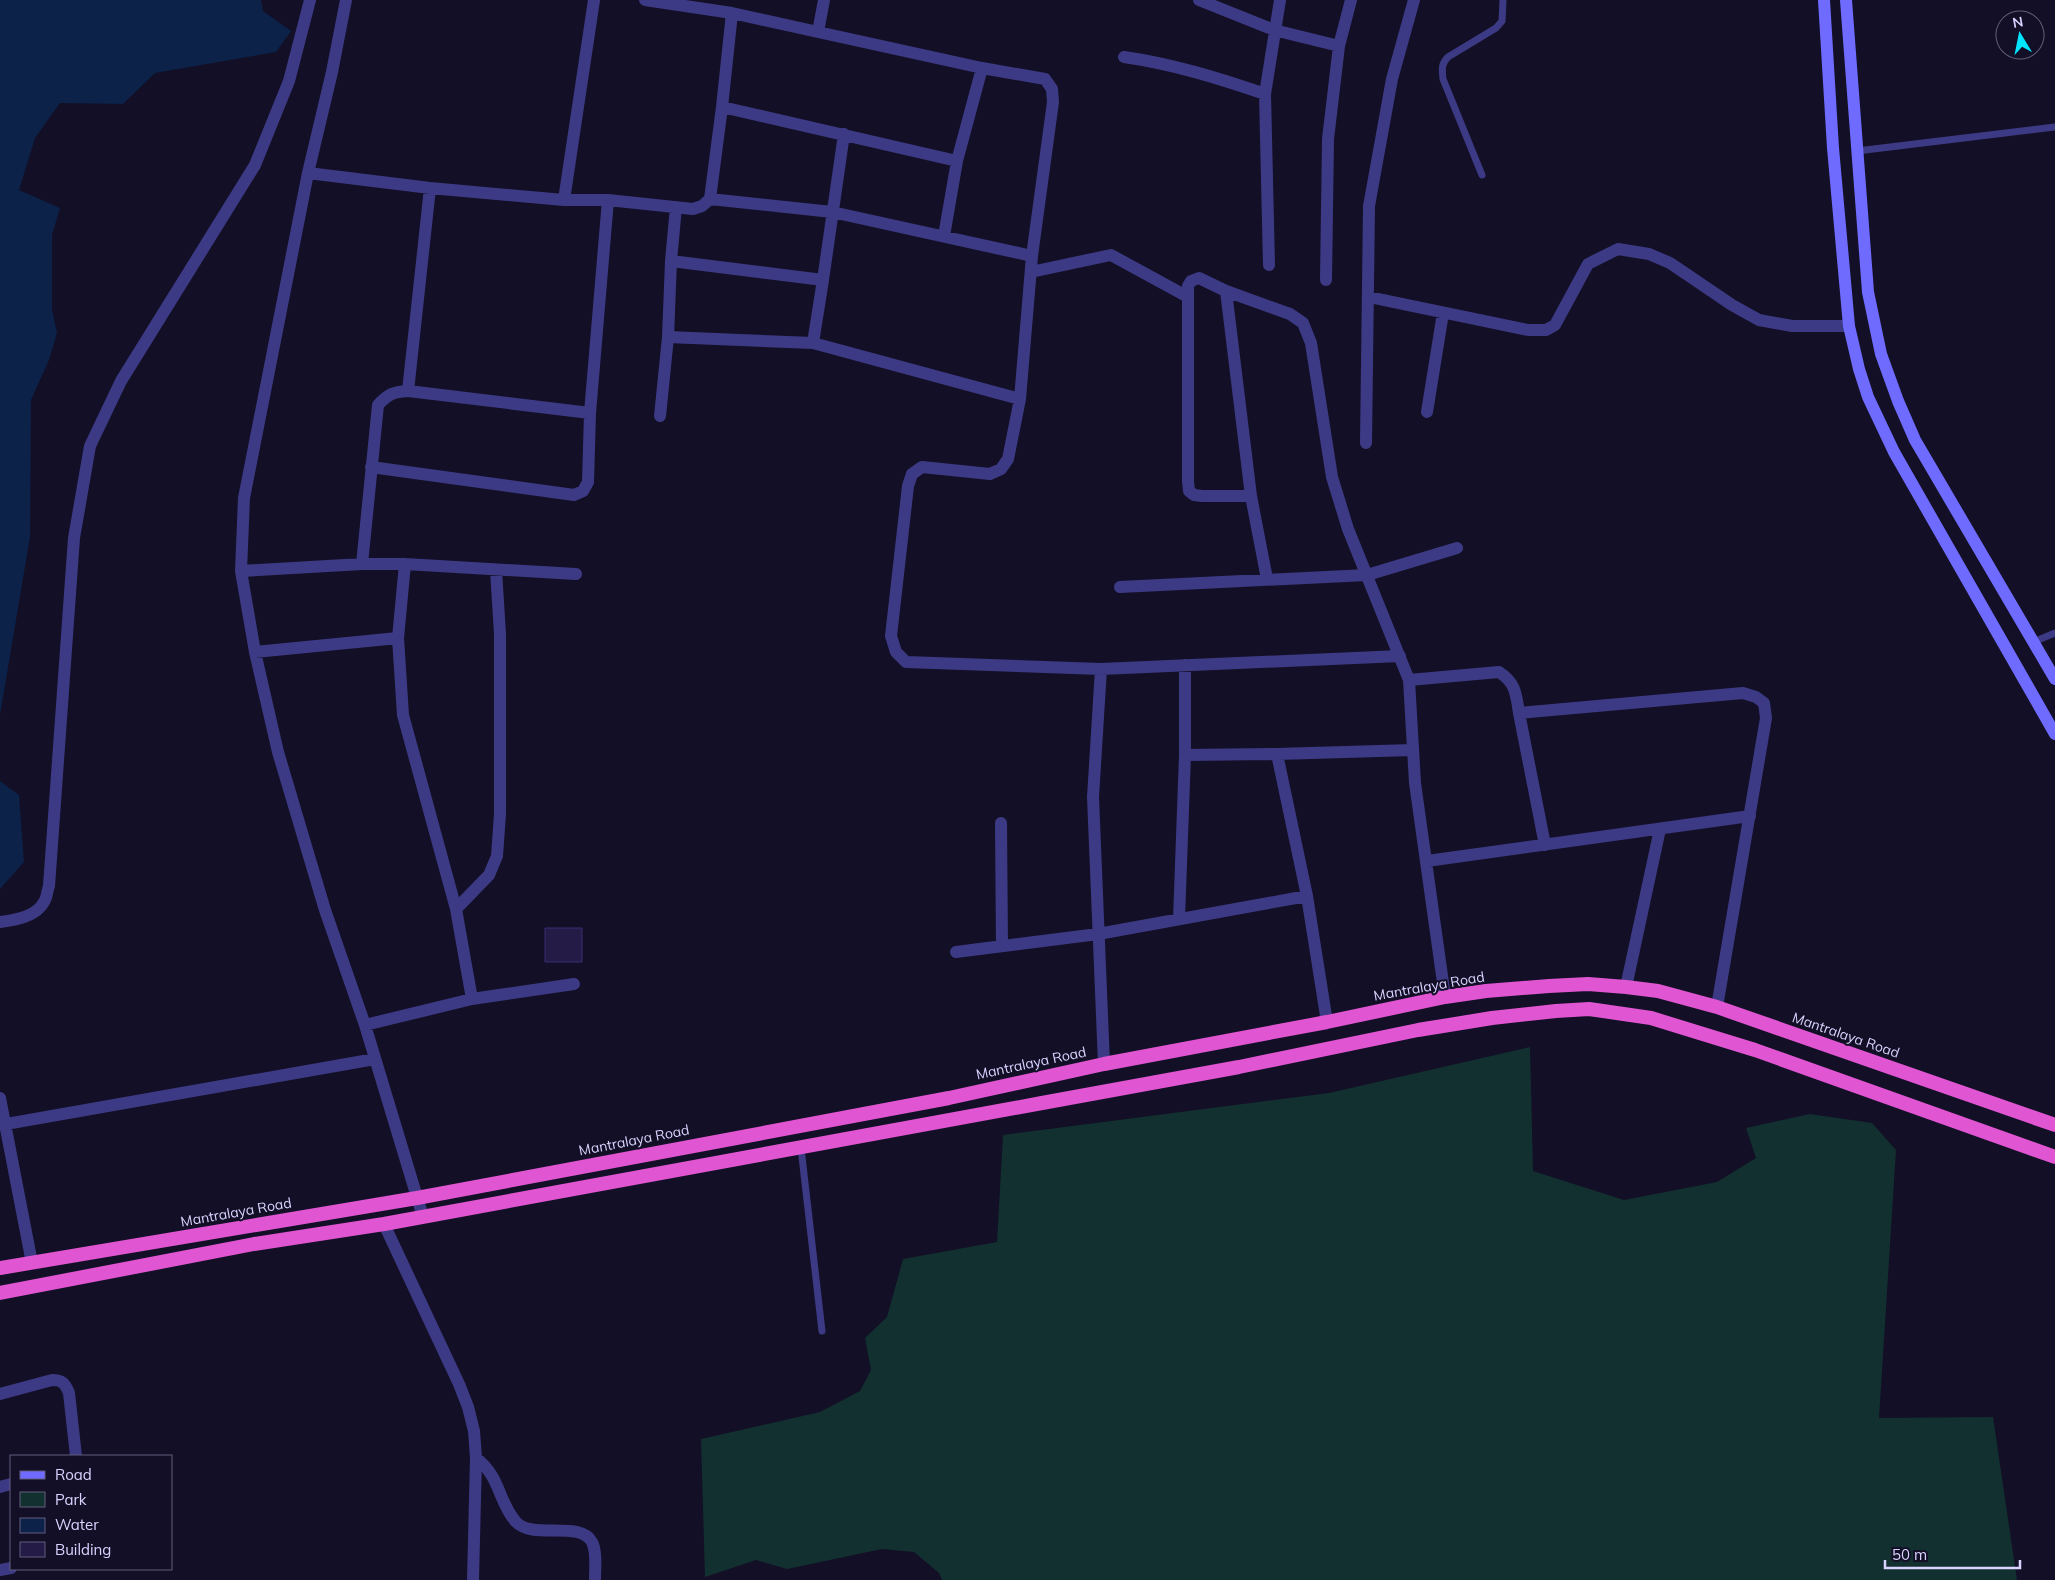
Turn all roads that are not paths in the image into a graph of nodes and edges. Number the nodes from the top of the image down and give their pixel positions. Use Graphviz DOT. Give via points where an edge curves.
graph roads {
  1 [pos="310,0"];
  2 [pos="346,0"];
  3 [pos="594,0"];
  4 [pos="645,0"];
  5 [pos="824,0"];
  6 [pos="1199,0"];
  7 [pos="1280,0"];
  8 [pos="1351,0"];
  9 [pos="1414,0"];
  10 [pos="1503,0"];
  11 [pos="1824,0"];
  12 [pos="1846,0"];
  13 [pos="732,13"];
  14 [pos="1274,30"];
  15 [pos="818,32"];
  16 [pos="1339,46"];
  17 [pos="1124,57"];
  18 [pos="982,68"];
  19 [pos="1265,94"];
  20 [pos="722,107"];
  21 [pos="2055,127"];
  22 [pos="844,134"];
  23 [pos="1857,151"];
  24 [pos="958,161"];
  25 [pos="308,173"];
  26 [pos="1482,175"];
  27 [pos="430,188"];
  28 [pos="710,199"];
  29 [pos="564,200"];
  30 [pos="608,200"];
  31 [pos="676,207"];
  32 [pos="832,212"];
  33 [pos="944,236"];
  34 [pos="1032,256"];
  35 [pos="670,261"];
  36 [pos="1269,265"];
  37 [pos="1031,272"];
  38 [pos="823,280"];
  39 [pos="1326,280"];
  40 [pos="1226,291"];
  41 [pos="1188,296"];
  42 [pos="1369,297"];
  43 [pos="1443,313"];
  44 [pos="1849,326"];
  45 [pos="668,337"];
  46 [pos="814,343"];
  47 [pos="408,392"];
  48 [pos="1020,400"];
  49 [pos="1427,412"];
  50 [pos="590,413"];
  51 [pos="660,416"];
  52 [pos="1366,443"];
  53 [pos="371,468"];
  54 [pos="1251,496"];
  55 [pos="1457,548"];
  56 [pos="362,564"];
  57 [pos="405,564"];
  58 [pos="496,570"];
  59 [pos="241,571"];
  60 [pos="576,574"];
  61 [pos="1367,575"];
  62 [pos="1268,579"];
  63 [pos="1120,587"];
  64 [pos="2055,634"];
  65 [pos="398,638"];
  66 [pos="2034,642"];
  67 [pos="255,652"];
  68 [pos="1400,656"];
  69 [pos="1185,666"];
  70 [pos="1101,668"];
  71 [pos="2055,678"];
  72 [pos="1409,680"];
  73 [pos="1519,712"];
  74 [pos="2055,734"];
  75 [pos="1413,750"];
  76 [pos="1277,754"];
  77 [pos="1185,756"];
  78 [pos="1750,816"];
  79 [pos="1001,823"];
  80 [pos="1660,828"];
  81 [pos="1545,845"];
  82 [pos="1427,861"];
  83 [pos="1307,896"];
  84 [pos="456,908"];
  85 [pos="1179,919"];
  86 [pos="0,922"];
  87 [pos="1098,934"];
  88 [pos="1002,946"];
  89 [pos="956,952"];
  90 [pos="574,984"];
  91 [pos="1626,987"];
  92 [pos="1445,997"];
  93 [pos="472,999"];
  94 [pos="1716,1007"];
  95 [pos="1327,1022"];
  96 [pos="365,1025"];
  97 [pos="375,1059"];
  98 [pos="1104,1064"];
  99 [pos="0,1098"];
  100 [pos="2,1125"];
  101 [pos="2055,1125"];
  102 [pos="801,1148"];
  103 [pos="2055,1157"];
  104 [pos="417,1198"];
  105 [pos="423,1217"];
  106 [pos="384,1224"];
  107 [pos="32,1262"];
  108 [pos="0,1268"];
  109 [pos="0,1293"];
  110 [pos="822,1331"];
  111 [pos="0,1394"];
  112 [pos="76,1455"];
  113 [pos="476,1458"];
  114 [pos="472,1580"];
  115 [pos="595,1580"];
  1 -- 86 [label="street" via="289,80 255,165 121,381 90,446 74,538 49,886 45,902 35,912"];
  2 -- 25 [label="street"];
  3 -- 29 [label="street"];
  4 -- 13 [label="street"];
  5 -- 15 [label="street"];
  6 -- 14 [label="street"];
  7 -- 14 [label="street"];
  8 -- 16 [label="street"];
  9 -- 42 [label="street" via="1392,79 1368,206"];
  10 -- 26 [label="lane" via="1502,21 1496,28 1448,57 1442,69 1443,79"];
  11 -- 44 [label="main road"];
  12 -- 23 [label="main road"];
  13 -- 15 [label="street"];
  13 -- 20 [label="street"];
  14 -- 16 [label="street"];
  14 -- 19 [label="street"];
  15 -- 18 [label="street"];
  16 -- 39 [label="street" via="1328,139"];
  17 -- 19 [label="street" via="1203,73"];
  18 -- 24 [label="street"];
  18 -- 34 [label="street" via="1045,79 1052,89 1053,102"];
  19 -- 36 [label="street"];
  20 -- 22 [label="street"];
  20 -- 28 [label="street"];
  21 -- 23 [label="lane"];
  22 -- 24 [label="street"];
  22 -- 32 [label="street"];
  23 -- 66 [label="main road" via="1868,292 1881,354 1915,440"];
  24 -- 33 [label="street"];
  25 -- 27 [label="street"];
  25 -- 59 [label="street" via="244,498"];
  27 -- 29 [label="street"];
  27 -- 47 [label="street"];
  28 -- 31 [label="street" via="693,209"];
  28 -- 32 [label="street"];
  29 -- 30 [label="street"];
  30 -- 31 [label="street"];
  30 -- 50 [label="street"];
  31 -- 35 [label="street"];
  32 -- 33 [label="street"];
  32 -- 38 [label="street"];
  33 -- 34 [label="street"];
  34 -- 37 [label="street"];
  35 -- 38 [label="street"];
  35 -- 45 [label="street"];
  37 -- 41 [label="street" via="1111,255"];
  37 -- 48 [label="street"];
  38 -- 46 [label="street"];
  40 -- 41 [label="street" via="1199,278 1191,281"];
  40 -- 54 [label="street"];
  40 -- 61 [label="street" via="1290,314 1303,323 1311,342 1332,477"];
  41 -- 54 [label="street" via="1190,491 1202,496"];
  42 -- 43 [label="street"];
  42 -- 52 [label="street"];
  43 -- 44 [label="street" via="1528,330 1546,330 1555,325 1588,264 1618,249 1649,254 1670,264 1759,320 1792,326"];
  43 -- 49 [label="street"];
  44 -- 74 [label="main road" via="1868,397 1894,452"];
  45 -- 46 [label="street"];
  45 -- 51 [label="street"];
  46 -- 48 [label="street"];
  47 -- 50 [label="street"];
  47 -- 53 [label="street" via="388,394 378,405"];
  48 -- 70 [label="street" via="1008,459 1001,469 990,474 922,467 912,474 891,636 896,652 906,662"];
  50 -- 53 [label="street" via="588,482 583,491 574,495"];
  53 -- 56 [label="street"];
  54 -- 62 [label="street"];
  55 -- 61 [label="street"];
  56 -- 57 [label="street"];
  56 -- 59 [label="street"];
  57 -- 58 [label="street"];
  57 -- 65 [label="street"];
  58 -- 60 [label="street"];
  58 -- 84 [label="street" via="500,634 497,856 489,876"];
  59 -- 67 [label="street"];
  61 -- 62 [label="street"];
  61 -- 68 [label="street"];
  62 -- 63 [label="street"];
  64 -- 66 [label="lane"];
  65 -- 67 [label="street"];
  65 -- 84 [label="street" via="403,714"];
  66 -- 71 [label="main road"];
  67 -- 96 [label="street" via="278,752 325,910"];
  68 -- 69 [label="street"];
  68 -- 72 [label="street"];
  69 -- 70 [label="street"];
  69 -- 77 [label="street"];
  70 -- 87 [label="street" via="1093,798"];
  72 -- 73 [label="street" via="1499,672 1509,679 1516,693"];
  72 -- 75 [label="street"];
  73 -- 78 [label="street" via="1743,694 1756,697 1764,703 1766,718"];
  73 -- 81 [label="street"];
  75 -- 76 [label="street"];
  75 -- 82 [label="street"];
  76 -- 77 [label="street"];
  76 -- 83 [label="street"];
  77 -- 85 [label="street"];
  78 -- 80 [label="street"];
  78 -- 94 [label="street"];
  79 -- 88 [label="street"];
  80 -- 81 [label="street"];
  80 -- 91 [label="street"];
  81 -- 82 [label="street"];
  82 -- 92 [label="street"];
  83 -- 85 [label="street"];
  83 -- 95 [label="street"];
  84 -- 93 [label="street"];
  85 -- 87 [label="street"];
  87 -- 88 [label="street"];
  87 -- 98 [label="street"];
  88 -- 89 [label="street"];
  90 -- 93 [label="street"];
  91 -- 92 [label="highway, Mantralaya Road" via="1588,984 1549,986"];
  91 -- 94 [label="highway, Mantralaya Road" via="1658,991"];
  92 -- 95 [label="highway, Mantralaya Road"];
  93 -- 96 [label="street"];
  94 -- 101 [label="highway, Mantralaya Road"];
  95 -- 98 [label="highway, Mantralaya Road"];
  96 -- 97 [label="street"];
  97 -- 100 [label="street"];
  97 -- 104 [label="street"];
  98 -- 104 [label="highway, Mantralaya Road" via="940,1099"];
  99 -- 100 [label="street"];
  100 -- 107 [label="street"];
  102 -- 103 [label="highway" via="1239,1067 1418,1030 1492,1018 1589,1009 1651,1018 1745,1047"];
  102 -- 105 [label="highway"];
  102 -- 110 [label="lane"];
  104 -- 105 [label="street"];
  104 -- 107 [label="highway, Mantralaya Road"];
  105 -- 106 [label="highway"];
  106 -- 109 [label="highway" via="254,1244"];
  106 -- 113 [label="street" via="468,1407"];
  107 -- 108 [label="highway, Mantralaya Road"];
  111 -- 112 [label="street" via="52,1380 66,1384"];
  113 -- 114 [label="street"];
  113 -- 115 [label="street" via="494,1478 518,1524 528,1529 575,1532 592,1542"];
}
